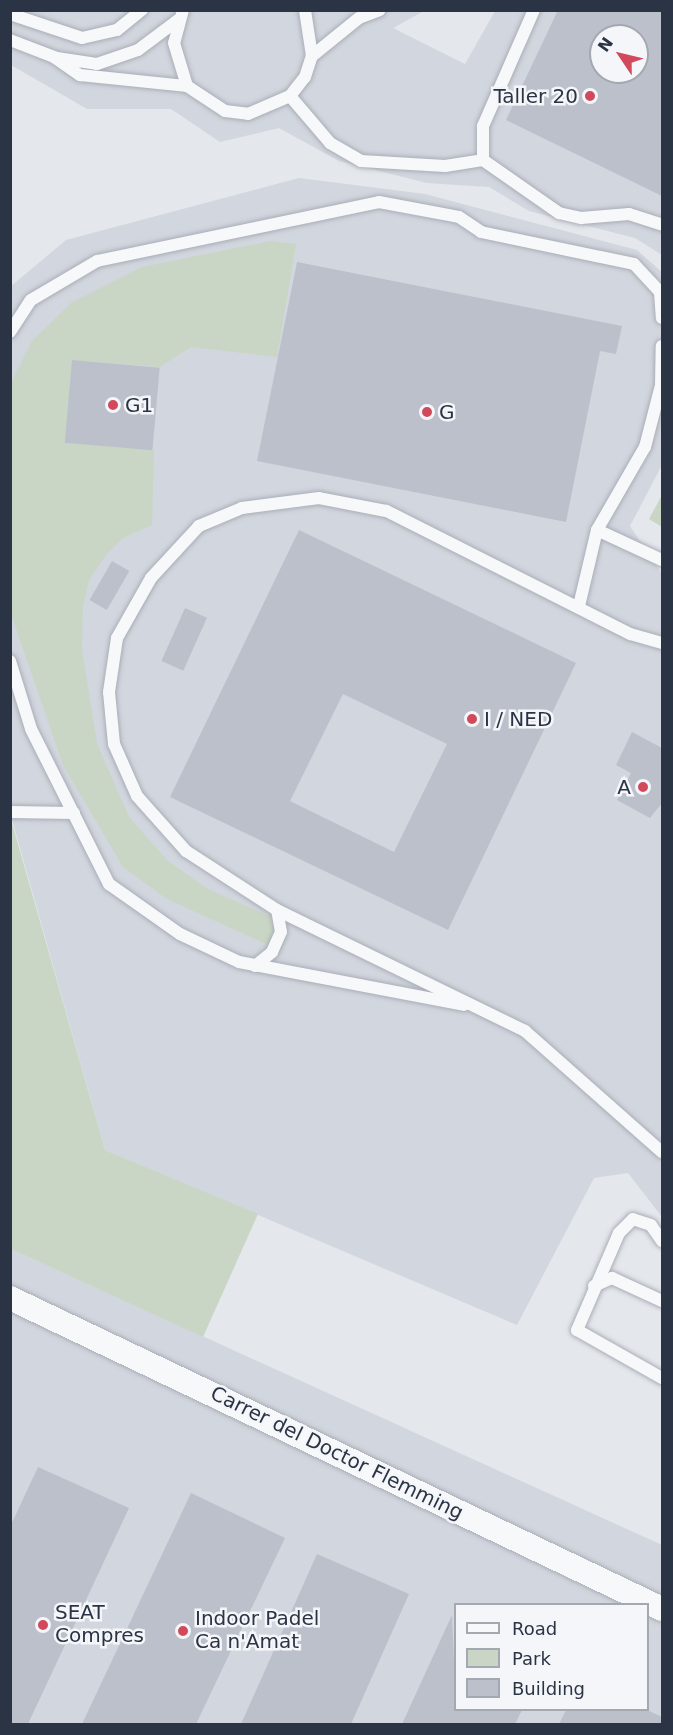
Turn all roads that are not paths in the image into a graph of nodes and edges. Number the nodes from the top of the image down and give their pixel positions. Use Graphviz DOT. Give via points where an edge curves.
graph roads {
  1 [pos="142,10"];
  2 [pos="305,10"];
  3 [pos="380,10"];
  4 [pos="534,10"];
  5 [pos="10,14"];
  6 [pos="181,15"];
  7 [pos="10,40"];
  8 [pos="312,56"];
  9 [pos="54,57"];
  10 [pos="188,86"];
  11 [pos="290,96"];
  12 [pos="483,160"];
  13 [pos="663,225"];
  14 [pos="663,318"];
  15 [pos="10,332"];
  16 [pos="663,346"];
  17 [pos="597,530"];
  18 [pos="663,560"];
  19 [pos="579,606"];
  20 [pos="663,644"];
  21 [pos="10,661"];
  22 [pos="10,812"];
  23 [pos="74,813"];
  24 [pos="277,910"];
  25 [pos="255,966"];
  26 [pos="479,1008"];
  27 [pos="663,1152"];
  28 [pos="663,1241"];
  29 [pos="594,1286"];
  30 [pos="10,1298"];
  31 [pos="663,1300"];
  32 [pos="663,1378"];
  33 [pos="663,1609"];
  1 -- 5 [label="lane" via="117,30 82,38"];
  2 -- 8 [label="lane"];
  3 -- 8 [label="lane" via="358,18"];
  4 -- 12 [label="lane" via="483,126"];
  6 -- 9 [label="lane" via="138,50 97,64"];
  6 -- 10 [label="lane" via="175,54"];
  7 -- 9 [label="lane"];
  8 -- 11 [label="lane"];
  9 -- 10 [label="lane" via="80,75 110,82"];
  10 -- 11 [label="lane" via="204,102 248,114"];
  11 -- 12 [label="lane" via="330,143 361,161 445,166"];
  12 -- 13 [label="lane" via="559,213 580,218 629,214"];
  14 -- 15 [label="lane" via="660,292 634,264 481,232 459,217 379,202 97,261 31,300"];
  16 -- 17 [label="lane" via="661,385 645,447"];
  17 -- 18 [label="lane"];
  17 -- 19 [label="lane"];
  19 -- 20 [label="lane" via="630,634"];
  19 -- 24 [label="lane" via="386,510 319,498 242,508 200,526 151,578 117,638 110,692 114,744 137,796 186,851"];
  21 -- 23 [label="lane" via="31,729"];
  22 -- 23 [label="lane"];
  23 -- 25 [label="lane" via="109,884 180,934"];
  24 -- 25 [label="lane" via="281,932 272,952"];
  24 -- 26 [label="lane"];
  25 -- 26 [label="lane"];
  26 -- 27 [label="lane" via="525,1031"];
  28 -- 29 [label="lane" via="651,1225 633,1219 619,1233"];
  29 -- 31 [label="lane" via="612,1278"];
  29 -- 32 [label="lane" via="577,1330"];
  30 -- 33 [label="street, Carrer del Doctor Flemming"];
}
